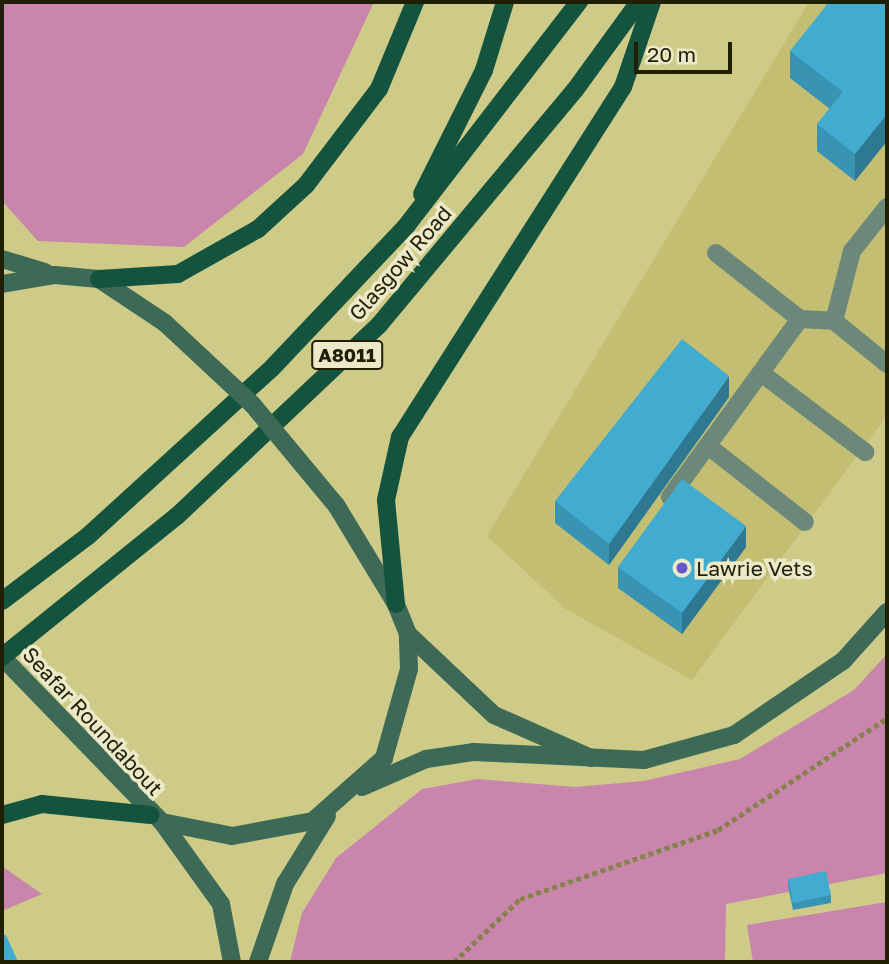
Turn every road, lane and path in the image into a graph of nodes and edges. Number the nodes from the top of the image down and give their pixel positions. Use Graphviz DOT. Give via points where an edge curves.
graph roads {
  1 [pos="415,2"];
  2 [pos="505,2"];
  3 [pos="579,2"];
  4 [pos="639,2"];
  5 [pos="652,2"];
  6 [pos="887,207"];
  7 [pos="407,225"];
  8 [pos="716,253"];
  9 [pos="2,259"];
  10 [pos="55,275"];
  11 [pos="99,279"];
  12 [pos="2,284"];
  13 [pos="800,319"];
  14 [pos="834,321"];
  15 [pos="887,364"];
  16 [pos="761,373"];
  17 [pos="708,446"];
  18 [pos="865,452"];
  19 [pos="660,512"];
  20 [pos="805,522"];
  21 [pos="2,601"];
  22 [pos="396,604"];
  23 [pos="887,612"];
  24 [pos="408,634"];
  25 [pos="2,657"];
  26 [pos="887,718"];
  27 [pos="596,761"];
  28 [pos="355,790"];
  29 [pos="332,807"];
  30 [pos="2,815"];
  31 [pos="156,818"];
  32 [pos="232,962"];
  33 [pos="258,962"];
  34 [pos="454,962"];
  1 -- 11 [label="main road" via="379,89 306,185 258,229 178,274"];
  2 -- 7 [label="main road" via="484,70"];
  3 -- 7 [label="main road, Glasgow Road / A8011"];
  4 -- 25 [label="main road, Glasgow Road / A8011" via="558,112 379,324 177,516"];
  5 -- 22 [label="main road" via="616,99 400,437 386,500"];
  6 -- 14 [label="street" via="852,251"];
  7 -- 21 [label="main road, Glasgow Road / A8011" via="272,368 88,536"];
  8 -- 13 [label="street"];
  9 -- 10 [label="street"];
  10 -- 11 [label="street, Seafar Roundabout"];
  10 -- 12 [label="street, Seafar Roundabout"];
  11 -- 22 [label="street, Seafar Roundabout, bridge" via="165,323 252,404 336,505"];
  13 -- 14 [label="street"];
  13 -- 16 [label="street"];
  14 -- 15 [label="street"];
  16 -- 17 [label="street"];
  16 -- 18 [label="street"];
  17 -- 19 [label="street"];
  17 -- 20 [label="street"];
  22 -- 24 [label="street, Seafar Roundabout"];
  23 -- 27 [label="street" via="843,661 734,735 644,760"];
  24 -- 27 [label="street" via="494,715"];
  24 -- 28 [label="street, Seafar Roundabout" via="402,708 384,758"];
  25 -- 31 [label="street, Seafar Roundabout"];
  26 -- 34 [label="path" via="718,830 520,899"];
  27 -- 28 [label="street" via="474,752 426,759"];
  28 -- 29 [label="street, Seafar Roundabout"];
  29 -- 31 [label="street, Seafar Roundabout" via="313,821 260,834 205,834"];
  29 -- 33 [label="street" via="285,884"];
  30 -- 31 [label="main road" via="42,804"];
  31 -- 32 [label="street" via="221,904"];
}
